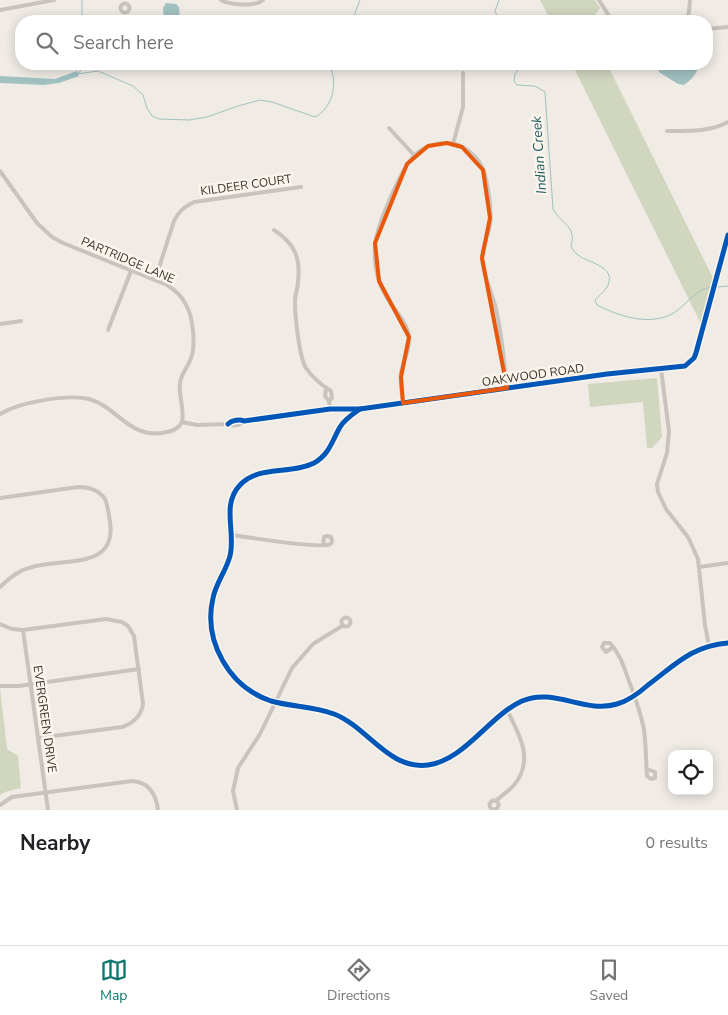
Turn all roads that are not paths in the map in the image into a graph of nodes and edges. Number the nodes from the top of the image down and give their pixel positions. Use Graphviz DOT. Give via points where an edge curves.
graph roads {
  1 [pos="54,0"];
  2 [pos="220,0"];
  3 [pos="263,0"];
  4 [pos="599,0"];
  5 [pos="690,0"];
  6 [pos="254,2"];
  7 [pos="0,10"];
  8 [pos="608,15"];
  9 [pos="689,15"];
  10 [pos="728,27"];
  11 [pos="713,28"];
  12 [pos="463,73"];
  13 [pos="728,122"];
  14 [pos="389,128"];
  15 [pos="667,131"];
  16 [pos="453,144"];
  17 [pos="414,155"];
  18 [pos="0,171"];
  19 [pos="301,187"];
  20 [pos="274,230"];
  21 [pos="728,235"];
  22 [pos="131,271"];
  23 [pos="155,280"];
  24 [pos="21,321"];
  25 [pos="0,324"];
  26 [pos="108,330"];
  27 [pos="661,369"];
  28 [pos="508,388"];
  29 [pos="404,403"];
  30 [pos="330,409"];
  31 [pos="360,409"];
  32 [pos="0,414"];
  33 [pos="182,422"];
  34 [pos="0,498"];
  35 [pos="232,535"];
  36 [pos="323,545"];
  37 [pos="728,563"];
  38 [pos="699,568"];
  39 [pos="0,587"];
  40 [pos="0,624"];
  41 [pos="342,626"];
  42 [pos="23,630"];
  43 [pos="728,643"];
  44 [pos="710,646"];
  45 [pos="614,647"];
  46 [pos="139,670"];
  47 [pos="30,684"];
  48 [pos="0,686"];
  49 [pos="634,696"];
  50 [pos="276,702"];
  51 [pos="507,710"];
  52 [pos="38,738"];
  53 [pos="647,769"];
  54 [pos="45,792"];
  55 [pos="496,801"];
  56 [pos="0,805"];
  57 [pos="48,810"];
  58 [pos="158,810"];
  59 [pos="237,810"];
  1 -- 7 [label="street"];
  2 -- 6 [label="street" via="232,4"];
  3 -- 6 [label="street"];
  4 -- 8 [label="street"];
  5 -- 9 [label="street"];
  10 -- 11 [label="street"];
  12 -- 16 [label="street" via="463,107"];
  13 -- 15 [label="street" via="706,130"];
  14 -- 17 [label="street"];
  16 -- 17 [label="street" via="433,145"];
  16 -- 28 [label="street" via="472,154 485,176 490,218 482,252 484,275 497,311"];
  17 -- 29 [label="street" via="381,222 374,249 381,287 404,321 409,337 401,377"];
  18 -- 22 [label="street, PARTRIDGE LANE" via="46,233"];
  19 -- 23 [label="street, KILDEER COURT" via="194,202 186,206 174,221"];
  20 -- 30 [label="street" via="289,241 295,252 299,275 295,300 302,360 309,372 330,390"];
  21 -- 27 [label="street, OAKWOOD ROAD" via="694,358 685,366"];
  22 -- 23 [label="street, PARTRIDGE LANE"];
  22 -- 26 [label="street"];
  23 -- 33 [label="street, PARTRIDGE LANE" via="180,296 190,315 193,349 180,385"];
  24 -- 25 [label="street"];
  27 -- 28 [label="street, OAKWOOD ROAD"];
  27 -- 38 [label="street" via="669,431 658,492 688,536"];
  28 -- 29 [label="street, OAKWOOD ROAD"];
  29 -- 31 [label="street, OAKWOOD ROAD"];
  30 -- 31 [label="street, OAKWOOD ROAD"];
  30 -- 33 [label="street, OAKWOOD ROAD" via="231,425"];
  31 -- 35 [label="street" via="346,419 330,450 316,462 257,475 242,482 231,501"];
  32 -- 33 [label="street" via="23,405 73,397 98,403 125,423 145,432 166,433"];
  34 -- 39 [label="street" via="88,487 100,493 106,502 111,530 107,547 96,556 31,567"];
  35 -- 36 [label="street"];
  35 -- 50 [label="street" via="230,556 213,597 213,635 220,656 233,676 248,690"];
  37 -- 38 [label="street"];
  38 -- 44 [label="street"];
  40 -- 42 [label="street"];
  41 -- 50 [label="street" via="313,644 296,662"];
  42 -- 46 [label="street" via="116,620 128,626 134,636"];
  42 -- 47 [label="street, EVERGREEN DRIVE"];
  43 -- 44 [label="street"];
  44 -- 49 [label="street" via="691,652"];
  45 -- 49 [label="street"];
  46 -- 47 [label="street"];
  46 -- 52 [label="street" via="143,704 140,714 131,724"];
  47 -- 48 [label="street"];
  47 -- 52 [label="street, EVERGREEN DRIVE"];
  49 -- 51 [label="street" via="622,703 599,707 543,696 527,699"];
  49 -- 53 [label="street" via="644,729"];
  50 -- 51 [label="street" via="315,708 342,717 390,756 420,766 449,758"];
  50 -- 59 [label="street" via="238,768 233,791"];
  51 -- 55 [label="street" via="523,743 525,760 516,782"];
  52 -- 54 [label="street, EVERGREEN DRIVE"];
  54 -- 56 [label="street" via="12,797"];
  54 -- 57 [label="street, EVERGREEN DRIVE"];
  54 -- 58 [label="street" via="136,781 153,791"];
}
